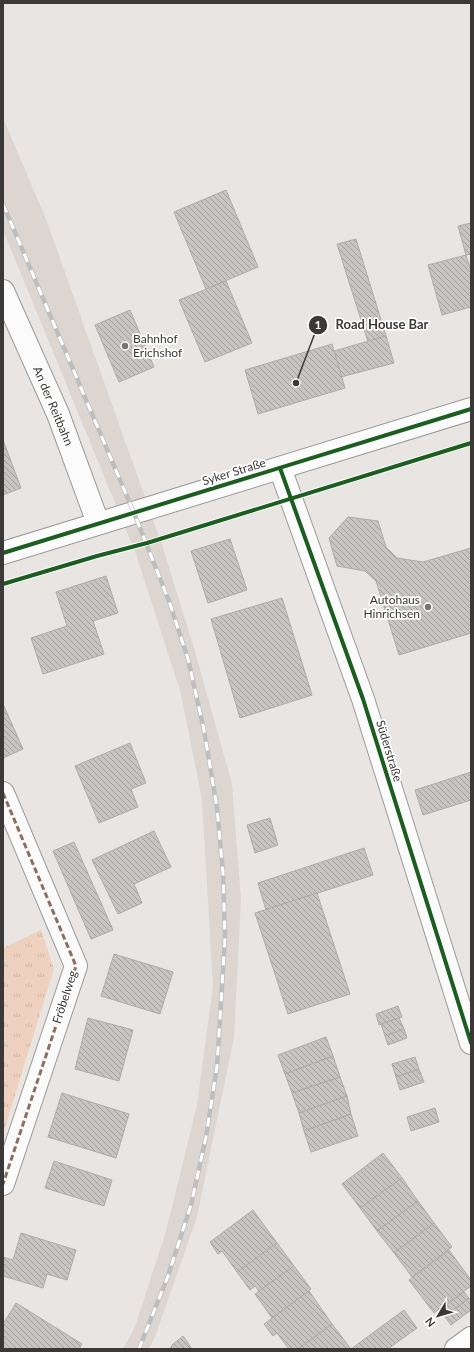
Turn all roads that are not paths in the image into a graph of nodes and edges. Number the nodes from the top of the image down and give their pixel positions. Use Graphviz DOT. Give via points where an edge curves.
graph roads {
  1 [pos="3,290"];
  2 [pos="471,409"];
  3 [pos="280,468"];
  4 [pos="98,523"];
  5 [pos="3,553"];
  6 [pos="3,792"];
  7 [pos="471,1043"];
  8 [pos="3,1184"];
  9 [pos="471,1338"];
  10 [pos="456,1349"];
  1 -- 4 [label="street, An der Reitbahn" via="58,414"];
  2 -- 3 [label="street, Syker Straße"];
  3 -- 4 [label="street, Syker Straße"];
  3 -- 7 [label="street, Süderstraße" via="363,699"];
  4 -- 5 [label="street, Syker Straße"];
  6 -- 8 [label="street, Fröbelweg" via="76,966"];
  9 -- 10 [label="street"];
}
